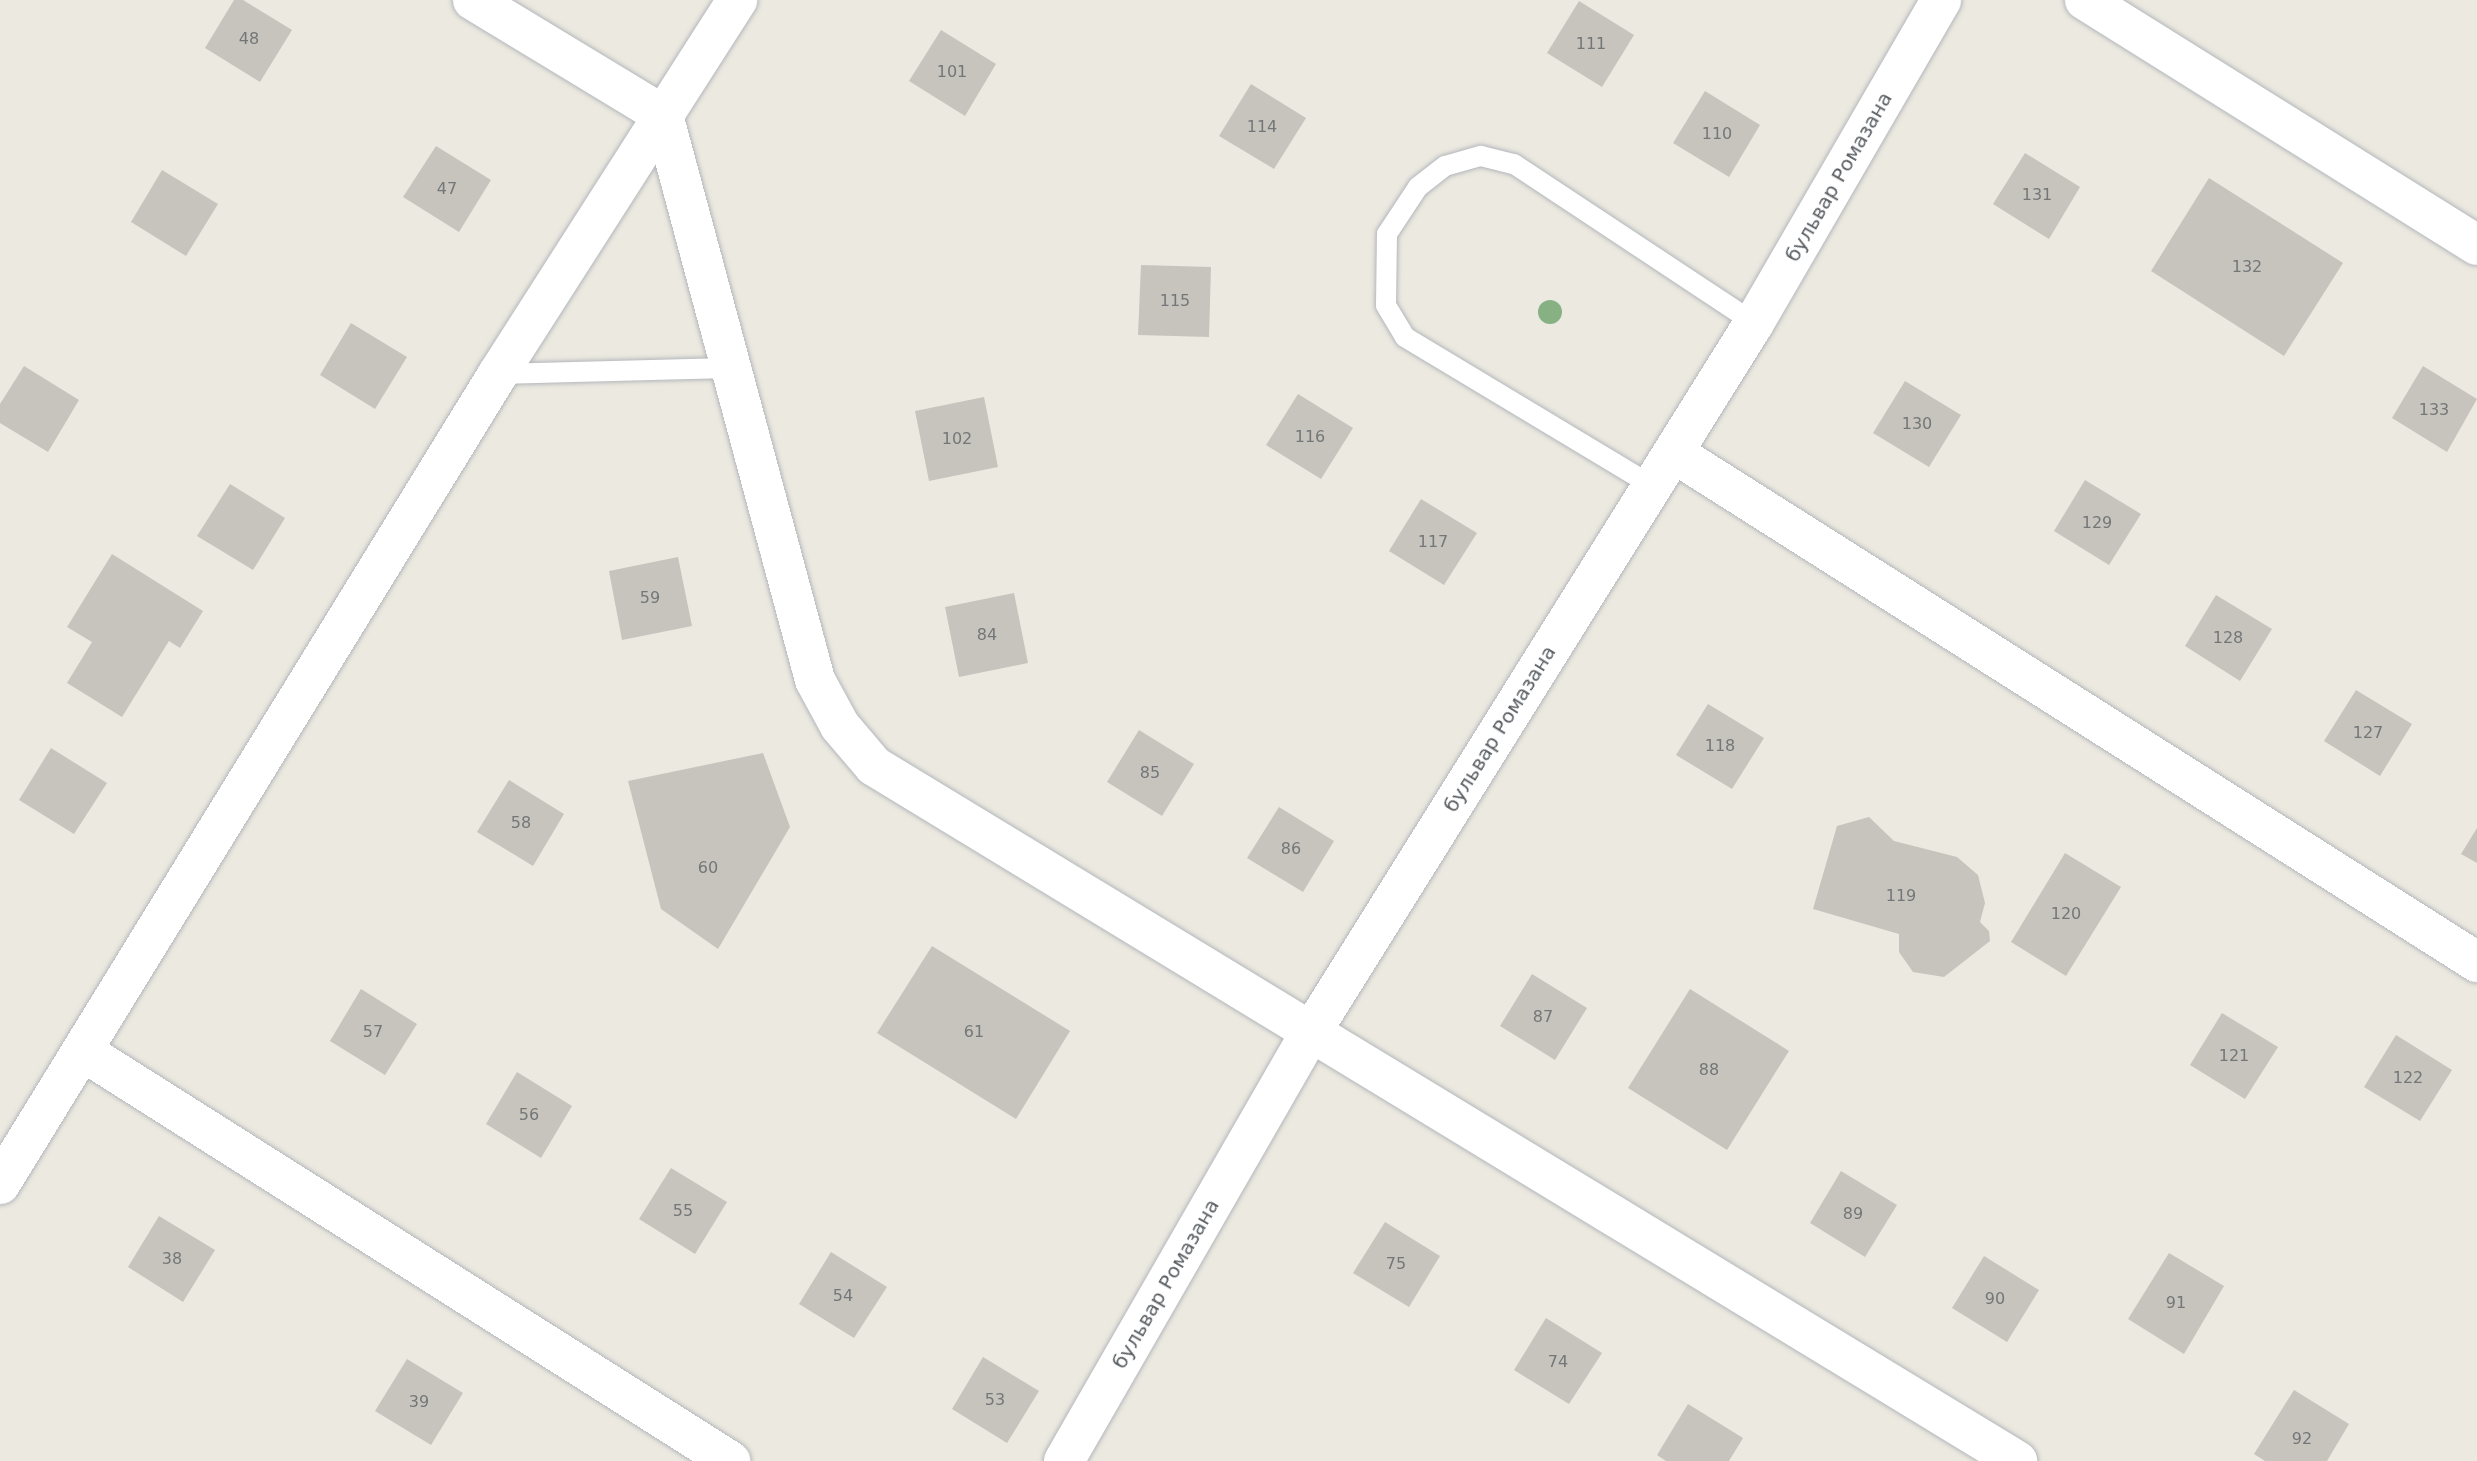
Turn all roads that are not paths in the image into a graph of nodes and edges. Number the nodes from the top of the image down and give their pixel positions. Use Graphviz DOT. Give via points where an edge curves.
graph roads {
  1 [pos="473,0"];
  2 [pos="737,0"];
  3 [pos="1941,0"];
  4 [pos="2085,0"];
  5 [pos="663,115"];
  6 [pos="2477,245"];
  7 [pos="1754,323"];
  8 [pos="728,368"];
  9 [pos="498,374"];
  10 [pos="1674,453"];
  11 [pos="1651,485"];
  12 [pos="2477,962"];
  13 [pos="1310,1034"];
  14 [pos="84,1052"];
  15 [pos="0,1184"];
  16 [pos="730,1461"];
  17 [pos="1064,1461"];
  18 [pos="2017,1461"];
  1 -- 5 [label="street"];
  2 -- 5 [label="street"];
  3 -- 7 [label="street, бульвар Ромазана"];
  4 -- 6 [label="street"];
  5 -- 8 [label="street"];
  5 -- 9 [label="street"];
  7 -- 10 [label="street, бульвар Ромазана"];
  7 -- 11 [label="lane" via="1514,164 1481,156 1445,166 1418,187 1387,234 1386,305 1405,337"];
  8 -- 9 [label="lane"];
  8 -- 13 [label="street" via="815,680 840,726 874,766"];
  9 -- 14 [label="street"];
  10 -- 11 [label="street, бульвар Ромазана"];
  10 -- 12 [label="street"];
  11 -- 13 [label="street, бульвар Ромазана"];
  13 -- 17 [label="street, бульвар Ромазана"];
  13 -- 18 [label="street"];
  14 -- 15 [label="street"];
  14 -- 16 [label="street"];
}
